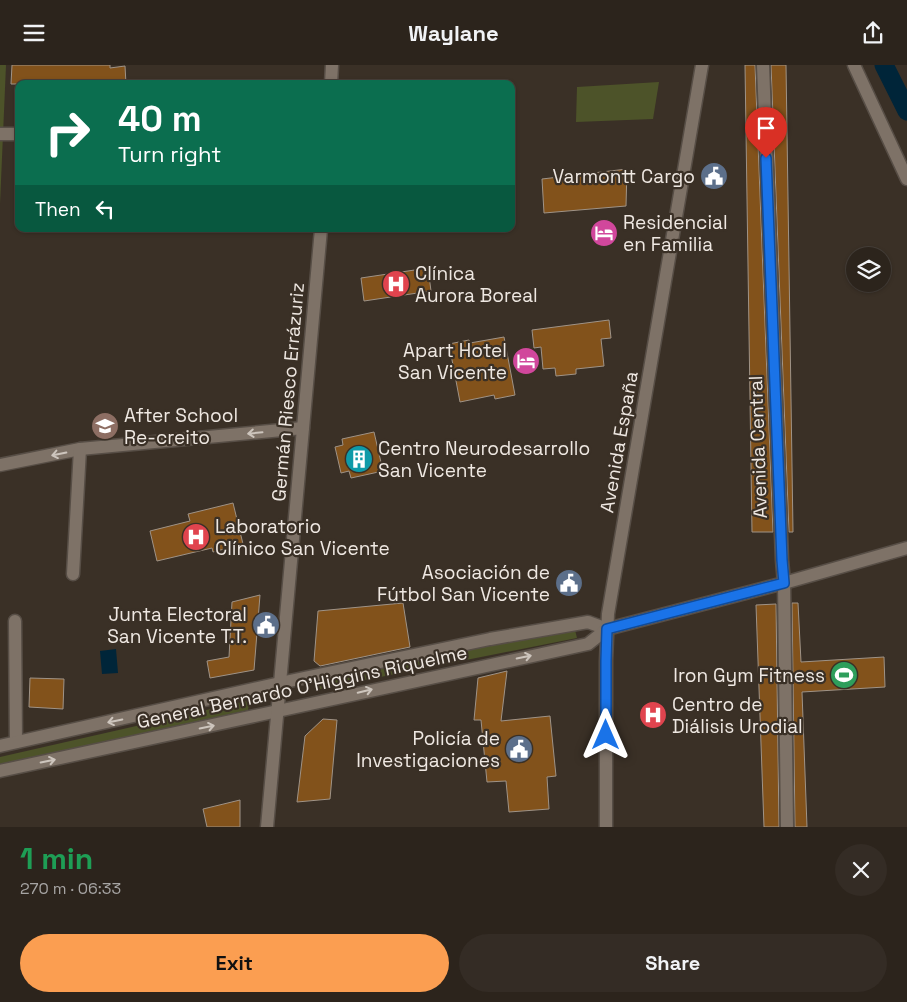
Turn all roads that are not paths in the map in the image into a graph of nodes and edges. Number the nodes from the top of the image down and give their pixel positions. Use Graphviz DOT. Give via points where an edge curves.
graph roads {
  1 [pos="332,65"];
  2 [pos="702,65"];
  3 [pos="763,65"];
  4 [pos="854,65"];
  5 [pos="331,80"];
  6 [pos="15,133"];
  7 [pos="0,134"];
  8 [pos="907,179"];
  9 [pos="320,232"];
  10 [pos="303,428"];
  11 [pos="80,449"];
  12 [pos="0,465"];
  13 [pos="907,548"];
  14 [pos="73,573"];
  15 [pos="784,583"];
  16 [pos="15,621"];
  17 [pos="607,629"];
  18 [pos="280,683"];
  19 [pos="277,711"];
  20 [pos="16,742"];
  21 [pos="0,746"];
  22 [pos="0,771"];
  23 [pos="267,827"];
  24 [pos="606,827"];
  25 [pos="787,827"];
  1 -- 5 [label="street"];
  2 -- 17 [label="street, Avenida España"];
  3 -- 15 [label="street, Avenida Central"];
  4 -- 8 [label="street"];
  6 -- 7 [label="street"];
  9 -- 10 [label="street, Germán Riesco Errázuriz"];
  10 -- 11 [label="street, one-way"];
  10 -- 18 [label="street, Germán Riesco Errázuriz"];
  11 -- 12 [label="street, one-way"];
  11 -- 14 [label="street"];
  13 -- 15 [label="street, General Bernardo O'Higgins Riquelme"];
  15 -- 17 [label="street, General Bernardo O'Higgins Riquelme"];
  15 -- 25 [label="street, Avenida Central"];
  16 -- 20 [label="street"];
  17 -- 18 [label="street, General Bernardo O'Higgins Riquelme" via="588,622"];
  19 -- 17 [label="street, General Bernardo O'Higgins Riquelme, one-way" via="588,644"];
  17 -- 24 [label="street, Avenida España"];
  18 -- 19 [label="street, Germán Riesco Errázuriz"];
  18 -- 20 [label="street, General Bernardo O'Higgins Riquelme, one-way"];
  22 -- 19 [label="street, General Bernardo O'Higgins Riquelme, one-way"];
  19 -- 23 [label="street, Germán Riesco Errázuriz"];
  20 -- 21 [label="street, General Bernardo O'Higgins Riquelme"];
}
